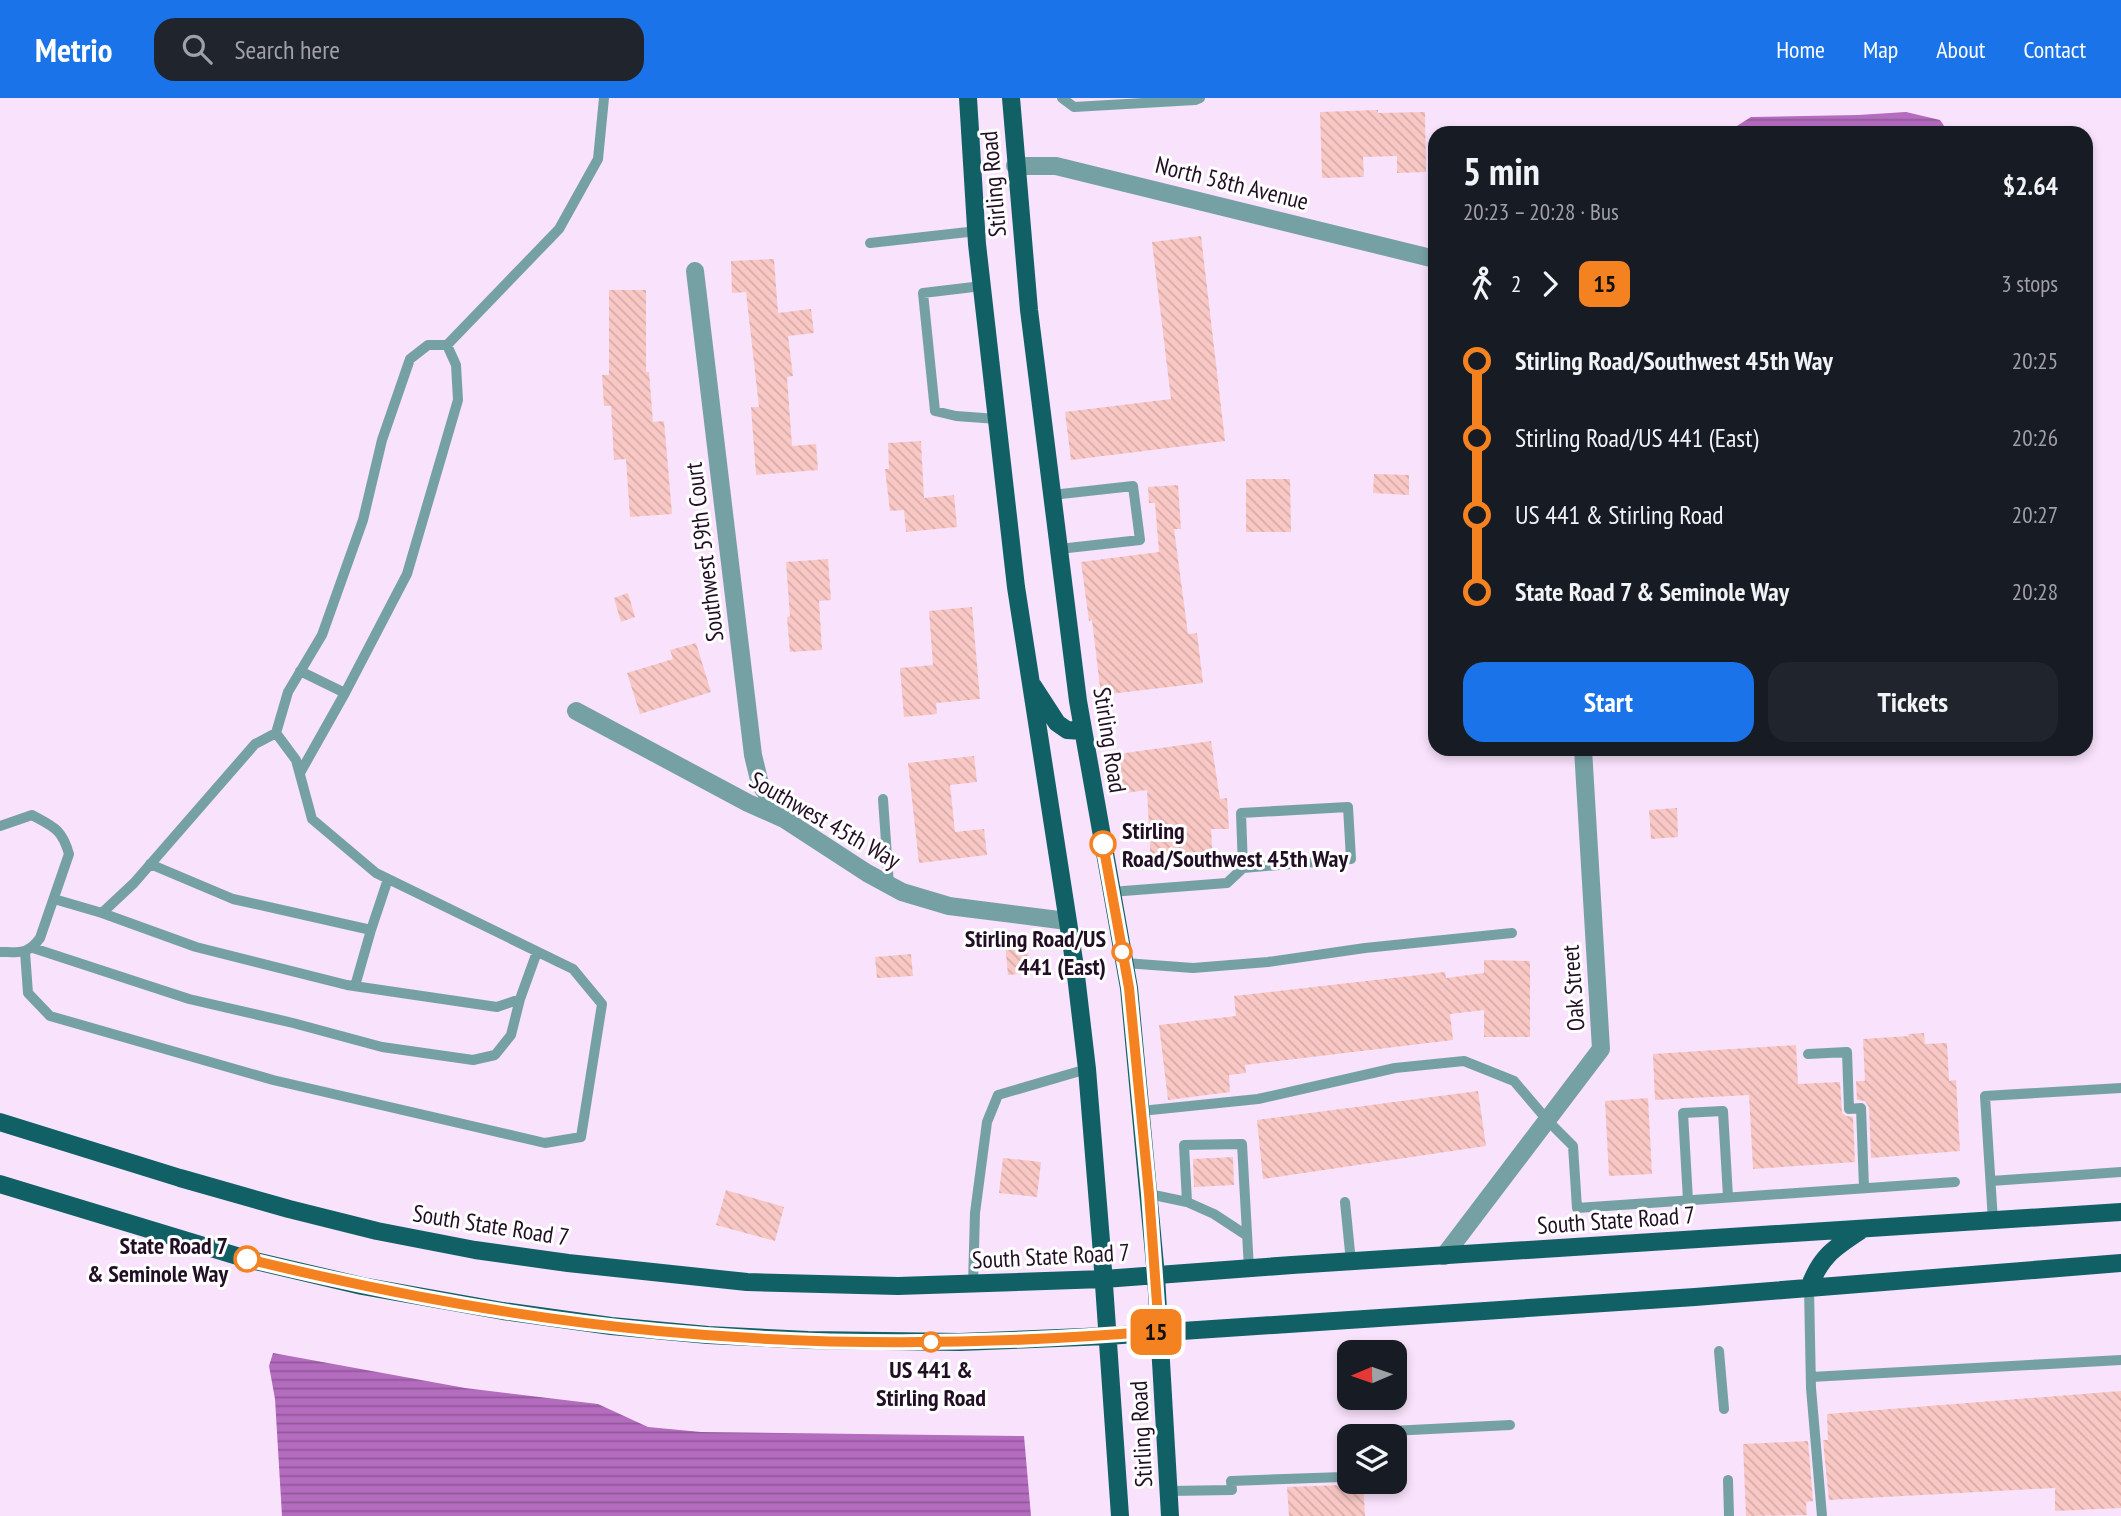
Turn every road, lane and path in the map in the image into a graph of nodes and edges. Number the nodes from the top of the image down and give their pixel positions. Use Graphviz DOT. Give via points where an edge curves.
graph roads {
  1 [pos="604,98"];
  2 [pos="968,98"];
  3 [pos="1011,98"];
  4 [pos="1062,98"];
  5 [pos="1200,98"];
  6 [pos="1015,166"];
  7 [pos="977,231"];
  8 [pos="870,243"];
  9 [pos="1428,257"];
  10 [pos="695,271"];
  11 [pos="982,286"];
  12 [pos="447,345"];
  13 [pos="997,419"];
  14 [pos="1052,495"];
  15 [pos="1059,549"];
  16 [pos="300,671"];
  17 [pos="1029,680"];
  18 [pos="345,692"];
  19 [pos="576,711"];
  20 [pos="1083,731"];
  21 [pos="276,733"];
  22 [pos="1583,756"];
  23 [pos="300,773"];
  24 [pos="883,799"];
  25 [pos="784,819"];
  26 [pos="0,826"];
  27 [pos="150,864"];
  28 [pos="1243,868"];
  29 [pos="388,879"];
  30 [pos="889,885"];
  31 [pos="1111,892"];
  32 [pos="54,900"];
  33 [pos="102,913"];
  34 [pos="1067,920"];
  35 [pos="371,930"];
  36 [pos="1512,933"];
  37 [pos="29,950"];
  38 [pos="0,952"];
  39 [pos="537,952"];
  40 [pos="1125,963"];
  41 [pos="355,986"];
  42 [pos="520,999"];
  43 [pos="1808,1054"];
  44 [pos="1087,1069"];
  45 [pos="2121,1088"];
  46 [pos="1141,1111"];
  47 [pos="1548,1121"];
  48 [pos="0,1122"];
  49 [pos="2121,1172"];
  50 [pos="1991,1181"];
  51 [pos="1955,1182"];
  52 [pos="0,1184"];
  53 [pos="1864,1187"];
  54 [pos="1149,1194"];
  55 [pos="1728,1197"];
  56 [pos="1688,1200"];
  57 [pos="1187,1202"];
  58 [pos="1345,1202"];
  59 [pos="2121,1212"];
  60 [pos="1993,1221"];
  61 [pos="1863,1229"];
  62 [pos="1247,1235"];
  63 [pos="1444,1256"];
  64 [pos="1351,1262"];
  65 [pos="2121,1263"];
  66 [pos="1249,1269"];
  67 [pos="1156,1276"];
  68 [pos="1104,1279"];
  69 [pos="973,1284"];
  70 [pos="1809,1288"];
  71 [pos="1159,1331"];
  72 [pos="1107,1336"];
  73 [pos="1719,1352"];
  74 [pos="2121,1360"];
  75 [pos="1811,1377"];
  76 [pos="1724,1409"];
  77 [pos="1510,1425"];
  78 [pos="1407,1430"];
  79 [pos="1337,1477"];
  80 [pos="1728,1480"];
  81 [pos="1169,1491"];
  82 [pos="1120,1516"];
  83 [pos="1170,1516"];
  84 [pos="1729,1516"];
  85 [pos="1822,1516"];
  1 -- 12 [label="lane" via="598,159 559,229"];
  2 -- 7 [label="main road, Stirling Road"];
  3 -- 6 [label="main road, Stirling Road"];
  4 -- 5 [label="lane" via="1074,107"];
  6 -- 9 [label="street, North 58th Avenue" via="1067,168"];
  6 -- 14 [label="main road, Stirling Road"];
  7 -- 8 [label="lane"];
  7 -- 11 [label="main road, Stirling Road"];
  10 -- 25 [label="street, Southwest 59th Court" via="753,755 760,784"];
  11 -- 13 [label="main road, Stirling Road"];
  11 -- 13 [label="lane" via="923,293 935,411"];
  12 -- 16 [label="lane" via="428,345 410,359 382,440 363,520 322,635"];
  12 -- 18 [label="lane" via="456,365 458,400 407,574"];
  13 -- 17 [label="main road, Stirling Road"];
  14 -- 15 [label="main road, Stirling Road"];
  14 -- 15 [label="lane" via="1133,486 1140,540"];
  15 -- 20 [label="main road, Stirling Road"];
  16 -- 18 [label="lane"];
  16 -- 21 [label="lane" via="288,692"];
  17 -- 20 [label="main road" via="1057,723 1066,730"];
  17 -- 34 [label="main road, Stirling Road"];
  18 -- 23 [label="lane"];
  19 -- 25 [label="street, Southwest 45th Way"];
  20 -- 31 [label="main road, Stirling Road"];
  21 -- 23 [label="lane"];
  21 -- 27 [label="lane" via="255,744"];
  22 -- 47 [label="street, Oak Street" via="1601,1049"];
  23 -- 29 [label="lane" via="312,819"];
  24 -- 30 [label="lane"];
  25 -- 30 [label="street, Southwest 45th Way"];
  26 -- 32 [label="lane" via="32,815 58,829 69,854"];
  27 -- 33 [label="lane"];
  27 -- 35 [label="lane" via="233,899"];
  28 -- 28 [label="lane" via="1351,859 1348,807 1241,813"];
  28 -- 31 [label="lane" via="1227,883"];
  29 -- 35 [label="lane"];
  29 -- 39 [label="lane"];
  30 -- 34 [label="street, Southwest 45th Way" via="949,906"];
  31 -- 40 [label="main road, Stirling Road"];
  32 -- 33 [label="lane"];
  32 -- 37 [label="lane" via="40,939"];
  33 -- 41 [label="lane" via="196,947"];
  34 -- 44 [label="main road, Stirling Road"];
  35 -- 41 [label="lane"];
  36 -- 40 [label="lane" via="1193,968"];
  37 -- 38 [label="lane"];
  37 -- 39 [label="lane" via="28,993 50,1016 273,1080 545,1143 581,1137 602,1004 573,969"];
  37 -- 42 [label="lane" via="190,999 382,1047 473,1059 495,1055 511,1035"];
  39 -- 42 [label="lane"];
  40 -- 46 [label="main road, Stirling Road"];
  41 -- 42 [label="lane" via="497,1007"];
  43 -- 53 [label="lane" via="1847,1052 1849,1108 1861,1108"];
  44 -- 68 [label="main road, Stirling Road"];
  44 -- 69 [label="lane" via="999,1095 985,1133 975,1213"];
  45 -- 50 [label="lane" via="1985,1096"];
  46 -- 47 [label="lane" via="1258,1099 1395,1068 1464,1061 1514,1081"];
  46 -- 54 [label="main road, Stirling Road"];
  47 -- 56 [label="lane" via="1573,1146 1577,1208"];
  47 -- 63 [label="street, Oak Street"];
  48 -- 69 [label="main road, South State Road 7" via="289,1209 475,1250 747,1282"];
  49 -- 50 [label="lane"];
  50 -- 60 [label="lane"];
  51 -- 53 [label="lane"];
  52 -- 72 [label="main road" via="283,1268 576,1321 808,1340 960,1342"];
  53 -- 55 [label="lane"];
  54 -- 57 [label="lane"];
  54 -- 67 [label="main road, Stirling Road"];
  55 -- 56 [label="lane"];
  55 -- 56 [label="lane" via="1723,1111 1683,1113"];
  57 -- 62 [label="lane"];
  57 -- 62 [label="lane" via="1184,1145 1242,1144"];
  58 -- 64 [label="lane"];
  59 -- 60 [label="main road, South State Road 7"];
  60 -- 61 [label="main road, South State Road 7"];
  61 -- 63 [label="main road, South State Road 7"];
  61 -- 70 [label="main road" via="1829,1251 1815,1269"];
  62 -- 66 [label="lane"];
  63 -- 64 [label="main road, South State Road 7"];
  64 -- 66 [label="main road, South State Road 7"];
  65 -- 70 [label="main road"];
  66 -- 67 [label="main road, South State Road 7"];
  67 -- 68 [label="main road, South State Road 7"];
  67 -- 71 [label="main road, Stirling Road"];
  68 -- 69 [label="main road, South State Road 7"];
  68 -- 72 [label="main road, Stirling Road"];
  70 -- 71 [label="main road"];
  70 -- 75 [label="lane"];
  71 -- 72 [label="main road"];
  71 -- 81 [label="main road, Stirling Road"];
  72 -- 82 [label="main road, Stirling Road"];
  73 -- 76 [label="lane"];
  74 -- 75 [label="lane"];
  75 -- 85 [label="lane"];
  77 -- 78 [label="lane"];
  79 -- 81 [label="lane"];
  80 -- 84 [label="lane"];
  81 -- 83 [label="main road, Stirling Road"];
}
